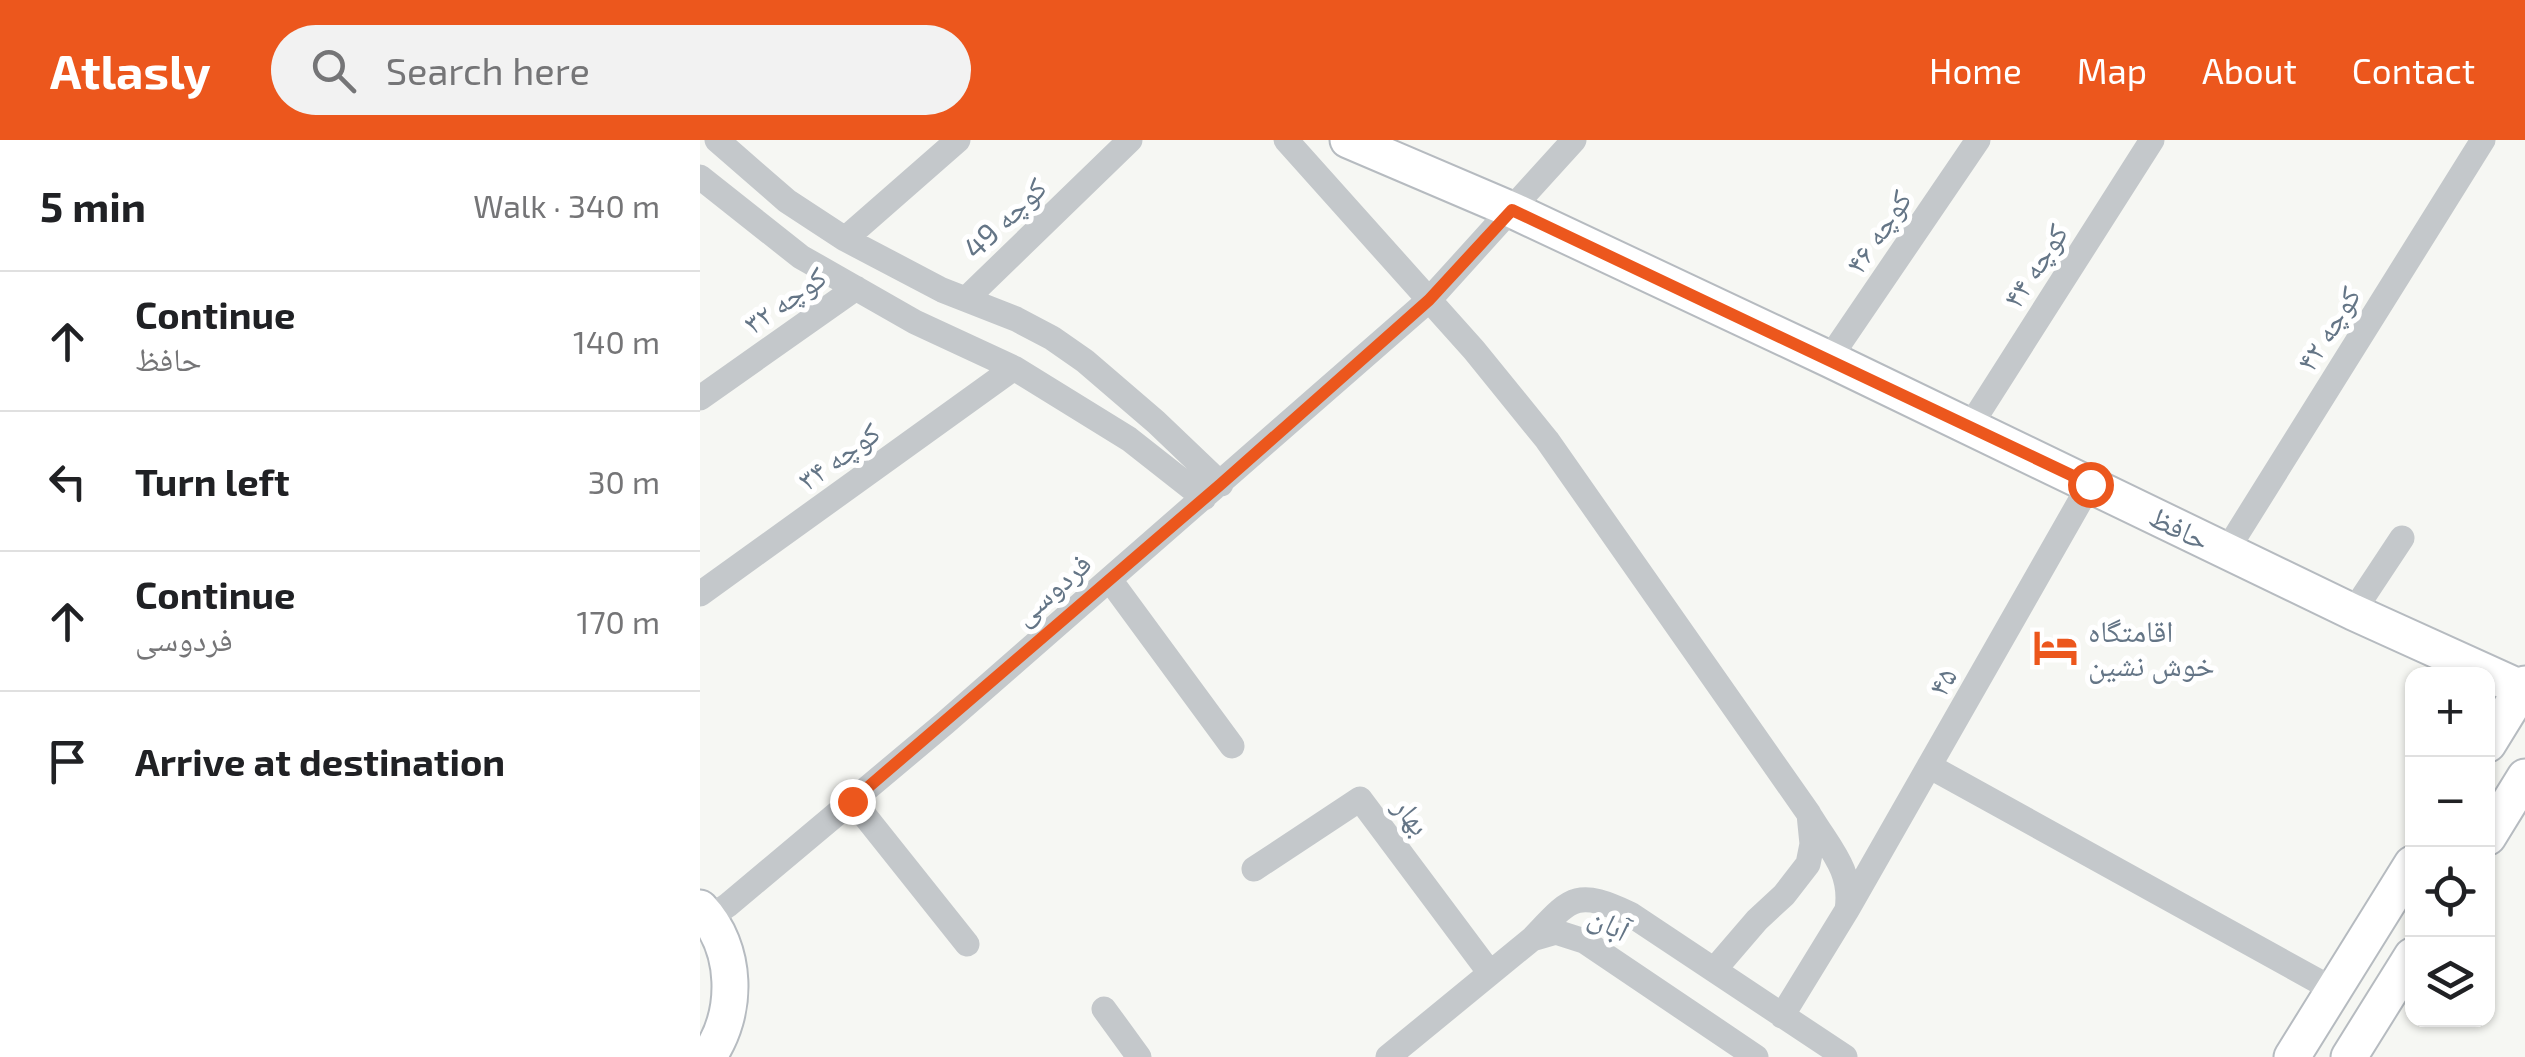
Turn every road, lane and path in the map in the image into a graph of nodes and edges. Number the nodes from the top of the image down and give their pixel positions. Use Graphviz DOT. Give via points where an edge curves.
graph roads {
  1 [pos="717,140"];
  2 [pos="958,140"];
  3 [pos="1130,140"];
  4 [pos="1286,140"];
  5 [pos="1348,140"];
  6 [pos="1574,140"];
  7 [pos="1978,140"];
  8 [pos="2152,140"];
  9 [pos="2483,140"];
  10 [pos="700,177"];
  11 [pos="1512,210"];
  12 [pos="845,239"];
  13 [pos="856,288"];
  14 [pos="966,299"];
  15 [pos="1429,300"];
  16 [pos="1829,358"];
  17 [pos="1014,368"];
  18 [pos="700,398"];
  19 [pos="1970,426"];
  20 [pos="2090,484"];
  21 [pos="1212,491"];
  22 [pos="2402,538"];
  23 [pos="2227,550"];
  24 [pos="1110,580"];
  25 [pos="700,594"];
  26 [pos="2354,612"];
  27 [pos="2524,688"];
  28 [pos="2495,733"];
  29 [pos="1232,746"];
  30 [pos="1930,766"];
  31 [pos="2525,777"];
  32 [pos="852,801"];
  33 [pos="1809,814"];
  34 [pos="2495,826"];
  35 [pos="1254,869"];
  36 [pos="2405,875"];
  37 [pos="1847,910"];
  38 [pos="705,913"];
  39 [pos="1532,939"];
  40 [pos="967,944"];
  41 [pos="2405,967"];
  42 [pos="1714,970"];
  43 [pos="1490,973"];
  44 [pos="2334,990"];
  45 [pos="1104,1009"];
  46 [pos="1782,1016"];
  47 [pos="708,1057"];
  48 [pos="1140,1057"];
  49 [pos="1388,1057"];
  50 [pos="1756,1057"];
  51 [pos="1845,1057"];
  52 [pos="2292,1057"];
  53 [pos="2349,1057"];
  1 -- 12 [label="street" via="787,201"];
  2 -- 12 [label="street"];
  3 -- 14 [label="street, کوچه 49"];
  4 -- 15 [label="street"];
  5 -- 11 [label="street, حافظ"];
  6 -- 11 [label="street, فردوسی"];
  7 -- 16 [label="street, کوچه ۴۶"];
  8 -- 19 [label="street, کوچه ۴۴"];
  9 -- 23 [label="street, کوچه ۴۲"];
  10 -- 13 [label="street" via="801,257"];
  11 -- 15 [label="street, فردوسی"];
  11 -- 16 [label="street, حافظ"];
  12 -- 14 [label="street"];
  13 -- 17 [label="street"];
  13 -- 18 [label="street, کوچه ۳۲"];
  14 -- 21 [label="street" via="1052,338 1084,362 1156,422"];
  15 -- 21 [label="street, فردوسی"];
  15 -- 33 [label="street" via="1547,440"];
  16 -- 19 [label="street, حافظ"];
  17 -- 21 [label="street"];
  17 -- 25 [label="street, کوچه ۳۴"];
  19 -- 20 [label="street, حافظ"];
  20 -- 23 [label="street, حافظ"];
  20 -- 30 [label="street, ۴۵"];
  21 -- 24 [label="street, فردوسی"];
  22 -- 26 [label="street"];
  23 -- 26 [label="street, حافظ"];
  24 -- 29 [label="street"];
  24 -- 32 [label="street, فردوسی"];
  26 -- 27 [label="street, حافظ"];
  27 -- 28 [label="street"];
  30 -- 37 [label="street, ۴۵"];
  30 -- 44 [label="street"];
  31 -- 34 [label="street"];
  32 -- 38 [label="street, فردوسی" via="728,906"];
  32 -- 40 [label="street"];
  33 -- 37 [label="street" via="1845,875"];
  33 -- 42 [label="street" via="1808,864"];
  35 -- 43 [label="street, بهار" via="1360,799"];
  36 -- 44 [label="street"];
  37 -- 46 [label="street, ۴۵"];
  38 -- 47 [label="street" via="724,948 731,980 729,1012"];
  39 -- 42 [label="street" via="1562,908 1584,898 1630,914"];
  39 -- 43 [label="street"];
  39 -- 50 [label="street, آبان" via="1556,932 1584,940"];
  41 -- 53 [label="street"];
  42 -- 46 [label="street"];
  43 -- 49 [label="street"];
  44 -- 52 [label="street"];
  45 -- 48 [label="street"];
  46 -- 51 [label="street"];
}
